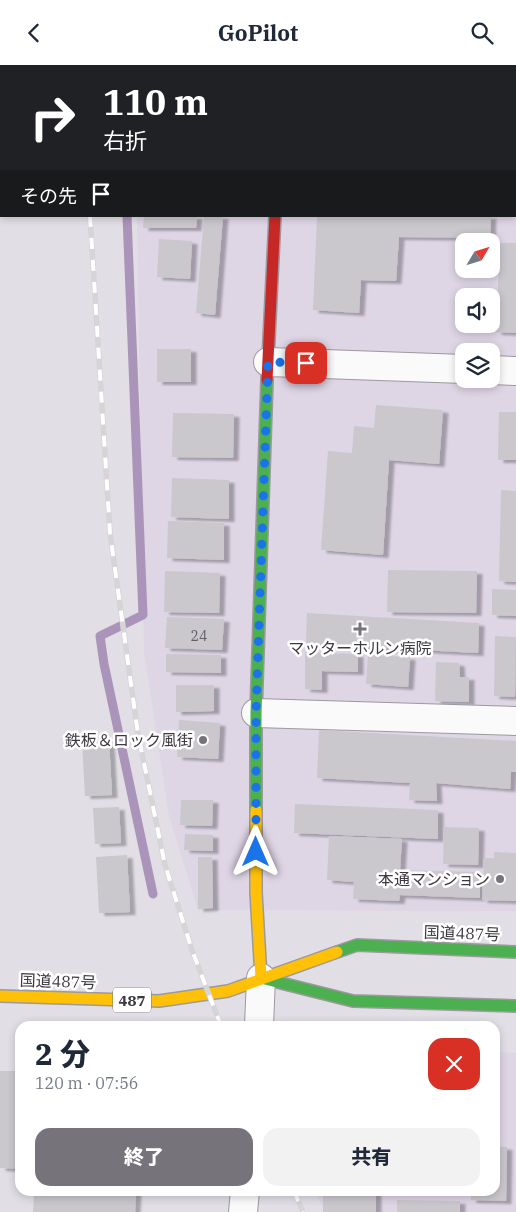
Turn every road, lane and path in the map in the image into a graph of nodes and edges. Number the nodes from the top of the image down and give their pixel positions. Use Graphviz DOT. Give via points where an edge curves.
graph roads {
  1 [pos="275,217"];
  2 [pos="268,362"];
  3 [pos="455,369"];
  4 [pos="500,370"];
  5 [pos="516,371"];
  6 [pos="256,713"];
  7 [pos="516,721"];
  8 [pos="516,952"];
  9 [pos="261,978"];
  10 [pos="0,996"];
  11 [pos="516,1006"];
  12 [pos="259,1021"];
  13 [pos="244,1196"];
  14 [pos="243,1212"];
  1 -- 2 [label="main road"];
  2 -- 3 [label="street"];
  2 -- 6 [label="main road"];
  4 -- 5 [label="street"];
  6 -- 7 [label="street"];
  6 -- 9 [label="main road" via="256,892"];
  8 -- 9 [label="main road, 国道487号 / 487" via="357,945"];
  9 -- 10 [label="main road, 国道487号 / 487" via="228,991 159,1001"];
  9 -- 11 [label="main road" via="354,1001"];
  9 -- 12 [label="street"];
  13 -- 14 [label="street"];
}
